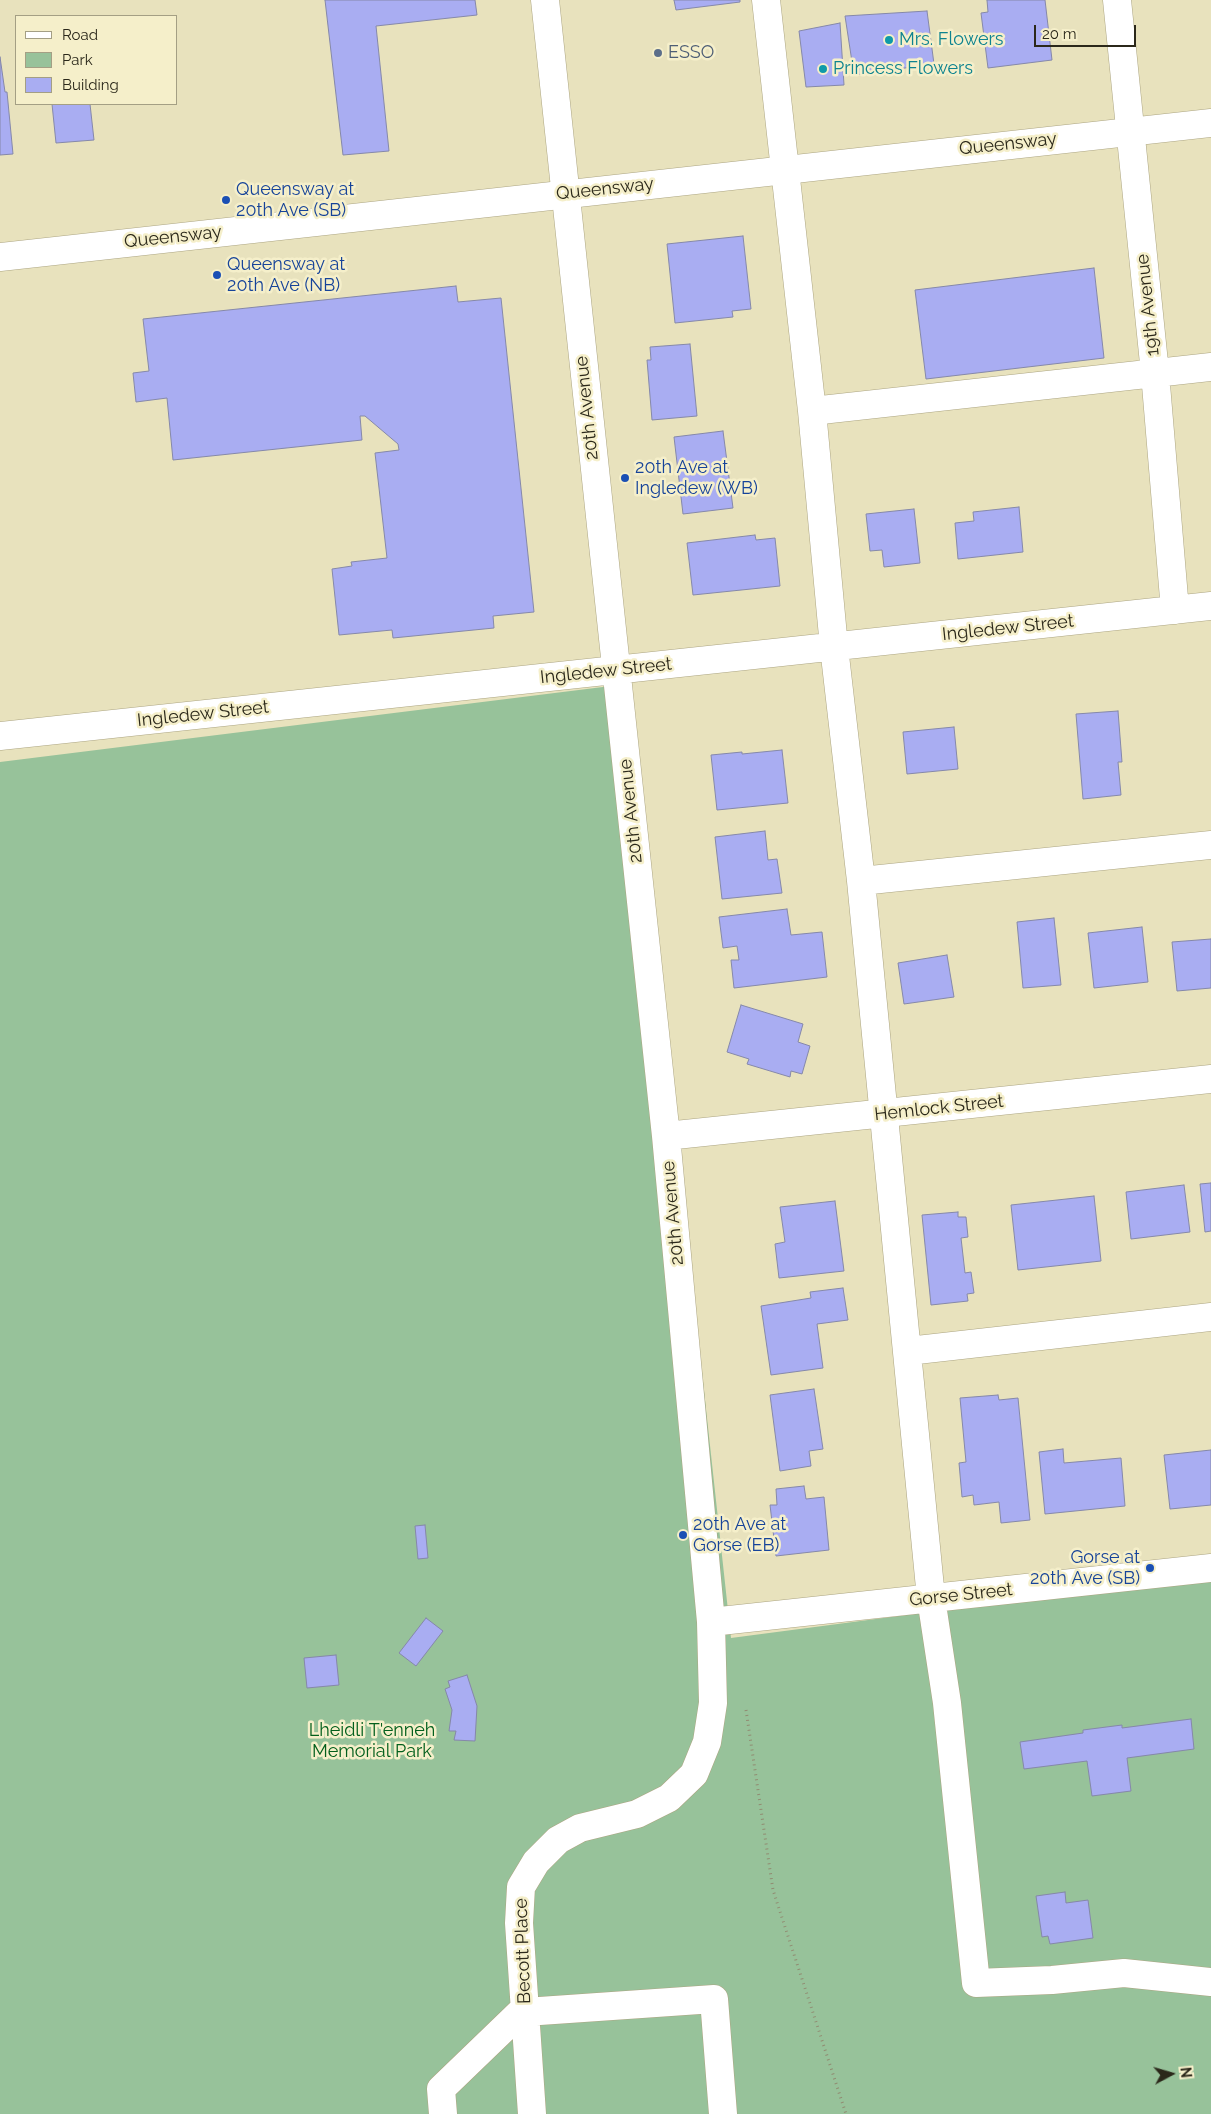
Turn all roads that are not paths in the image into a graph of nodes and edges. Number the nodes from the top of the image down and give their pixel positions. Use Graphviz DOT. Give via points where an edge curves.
graph roads {
  1 [pos="545,0"];
  2 [pos="766,0"];
  3 [pos="1117,0"];
  4 [pos="1211,123"];
  5 [pos="1132,131"];
  6 [pos="786,168"];
  7 [pos="564,193"];
  8 [pos="0,256"];
  9 [pos="1211,367"];
  10 [pos="1155,373"];
  11 [pos="812,411"];
  12 [pos="1211,606"];
  13 [pos="1176,610"];
  14 [pos="834,647"];
  15 [pos="616,670"];
  16 [pos="0,736"];
  17 [pos="1211,845"];
  18 [pos="861,881"];
  19 [pos="1211,1079"];
  20 [pos="884,1114"];
  21 [pos="666,1136"];
  22 [pos="1211,1317"];
  23 [pos="908,1351"];
  24 [pos="1211,1568"];
  25 [pos="931,1598"];
  26 [pos="710,1622"];
  27 [pos="1211,1982"];
  28 [pos="525,2010"];
  29 [pos="443,2114"];
  30 [pos="532,2114"];
  31 [pos="723,2114"];
  1 -- 7 [label="street, 20th Avenue"];
  2 -- 6 [label="street"];
  3 -- 5 [label="street, 19th Avenue"];
  4 -- 5 [label="street, Queensway"];
  5 -- 6 [label="street, Queensway"];
  5 -- 10 [label="street, 19th Avenue"];
  6 -- 7 [label="street, Queensway"];
  6 -- 11 [label="street"];
  7 -- 8 [label="street, Queensway"];
  7 -- 15 [label="street, 20th Avenue"];
  9 -- 10 [label="street"];
  10 -- 11 [label="street"];
  10 -- 13 [label="street, 19th Avenue"];
  11 -- 14 [label="street"];
  12 -- 13 [label="street, Ingledew Street"];
  13 -- 14 [label="street, Ingledew Street"];
  14 -- 15 [label="street, Ingledew Street"];
  14 -- 18 [label="street"];
  15 -- 16 [label="street, Ingledew Street"];
  15 -- 21 [label="street, 20th Avenue"];
  17 -- 18 [label="street"];
  18 -- 20 [label="street"];
  19 -- 20 [label="street, Hemlock Street"];
  20 -- 21 [label="street, Hemlock Street"];
  20 -- 23 [label="street"];
  21 -- 26 [label="street, 20th Avenue"];
  22 -- 23 [label="street"];
  23 -- 25 [label="street"];
  24 -- 25 [label="street, Gorse Street"];
  25 -- 26 [label="street, Gorse Street"];
  25 -- 27 [label="street" via="947,1703 976,1983 1124,1973"];
  26 -- 28 [label="street, Becott Place" via="713,1703 707,1742 694,1774 670,1798 637,1814 580,1828 558,1840 536,1862 521,1887 519,1923"];
  28 -- 29 [label="street" via="441,2089"];
  28 -- 30 [label="street, Becott Place"];
  28 -- 31 [label="street" via="714,1999"];
}
